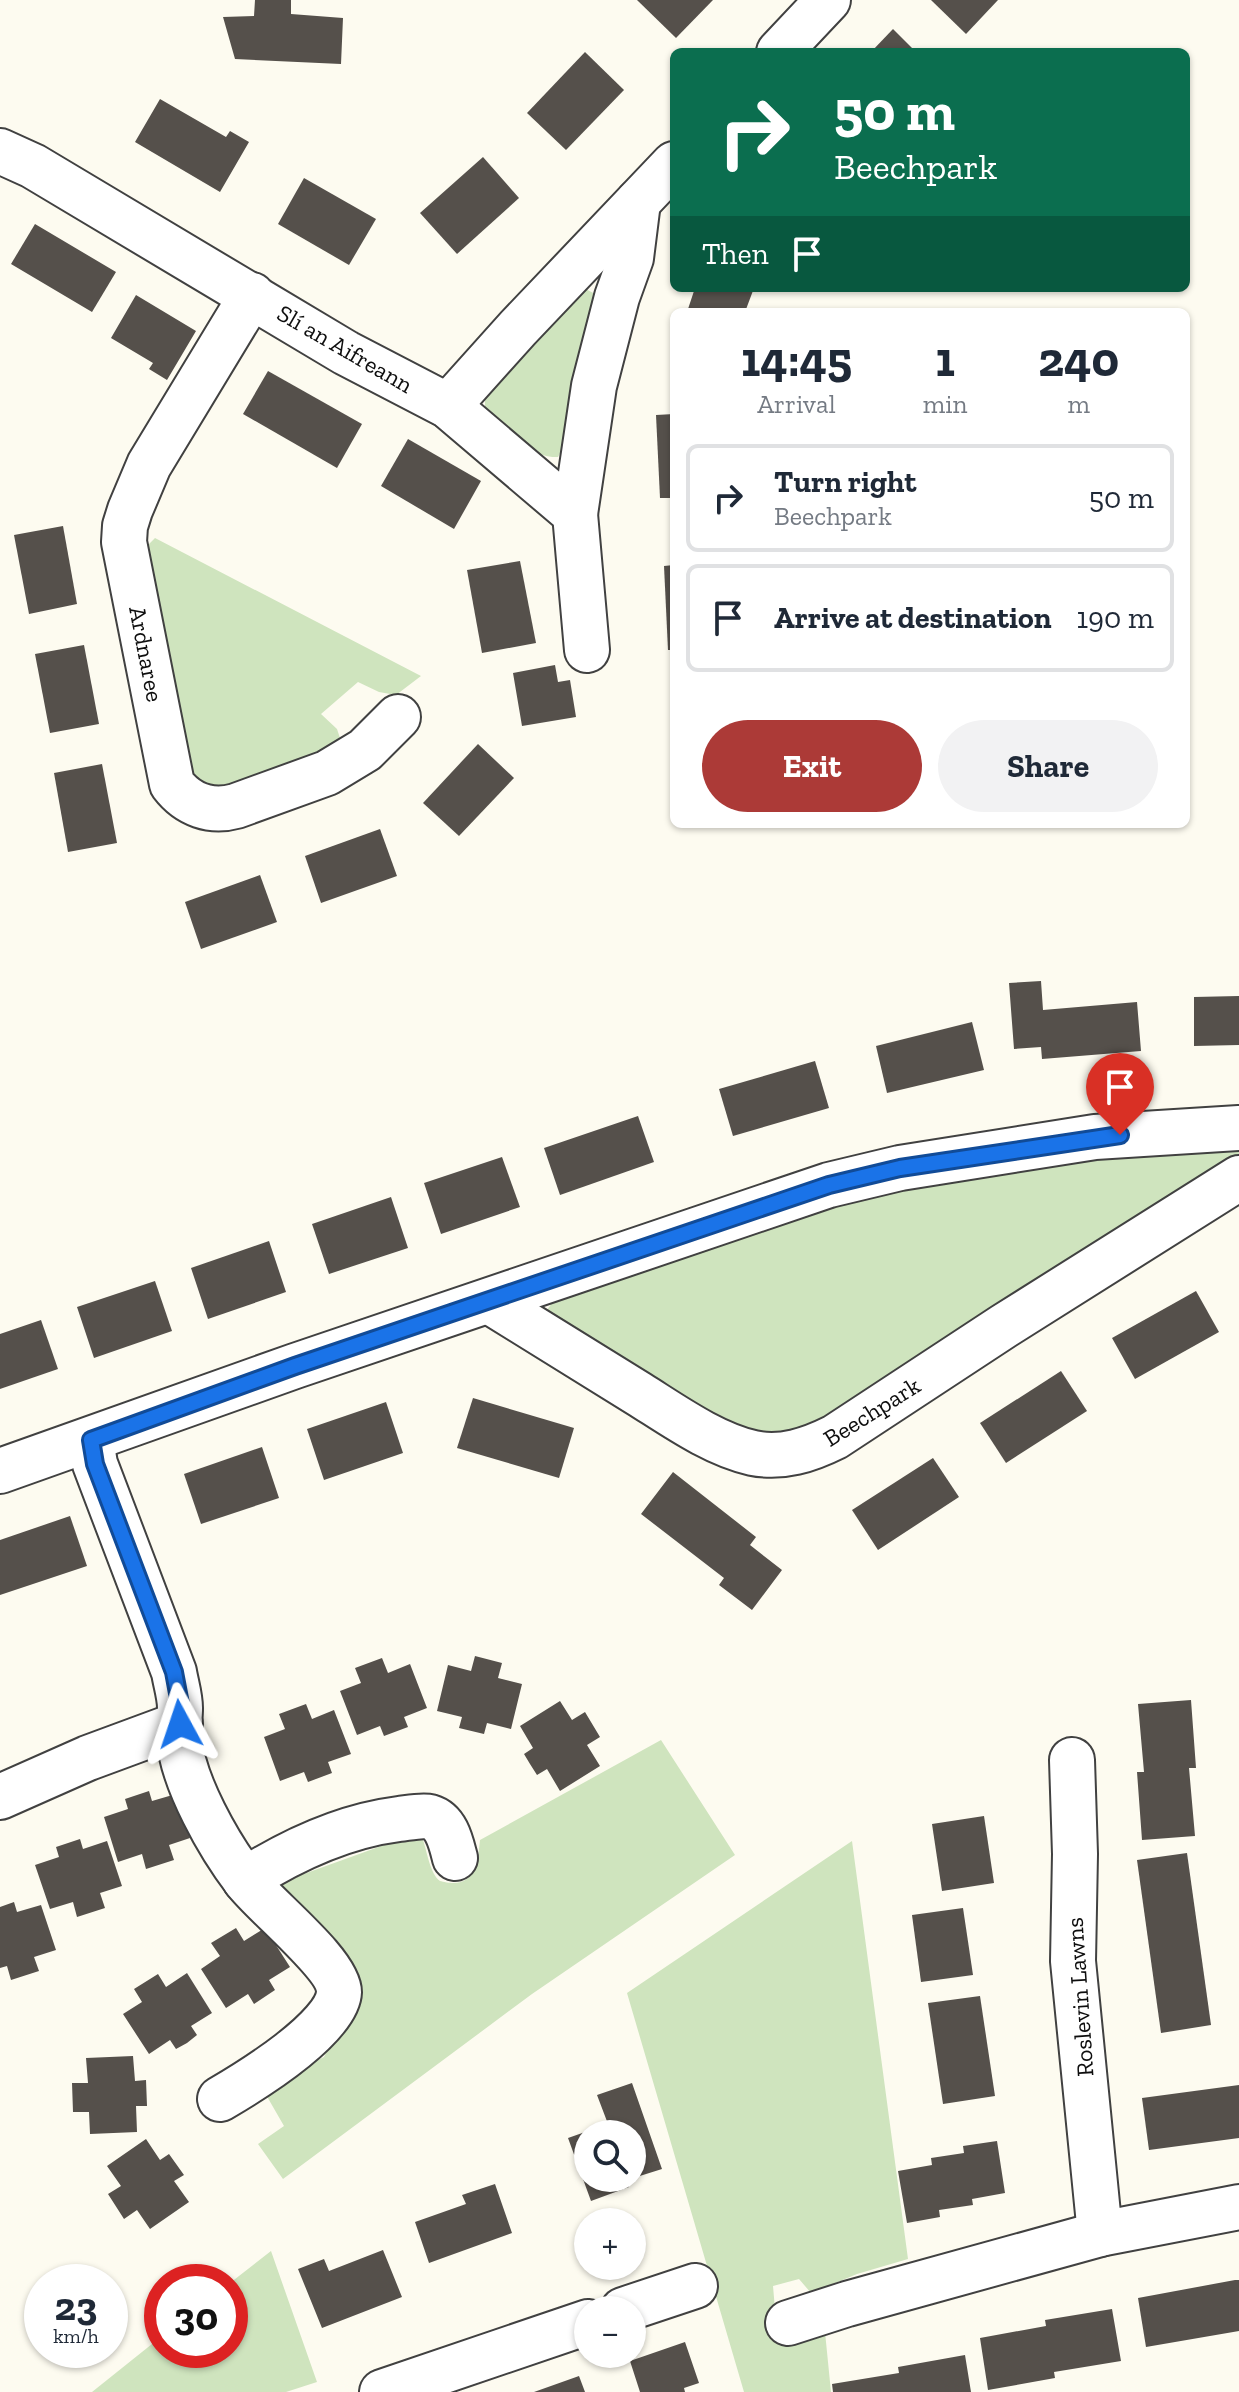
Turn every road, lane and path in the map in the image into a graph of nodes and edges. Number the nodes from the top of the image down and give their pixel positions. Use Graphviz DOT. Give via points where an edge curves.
graph roads {
  1 [pos="828,0"];
  2 [pos="783,48"];
  3 [pos="0,151"];
  4 [pos="670,168"];
  5 [pos="638,202"];
  6 [pos="252,295"];
  7 [pos="448,406"];
  8 [pos="575,514"];
  9 [pos="587,650"];
  10 [pos="398,717"];
  11 [pos="1239,1128"];
  12 [pos="1239,1178"];
  13 [pos="489,1301"];
  14 [pos="91,1440"];
  15 [pos="0,1471"];
  16 [pos="180,1724"];
  17 [pos="1072,1760"];
  18 [pos="0,1797"];
  19 [pos="455,1858"];
  20 [pos="245,1880"];
  21 [pos="220,2099"];
  22 [pos="1239,2207"];
  23 [pos="1100,2234"];
  24 [pos="695,2286"];
  25 [pos="646,2302"];
  26 [pos="788,2323"];
  27 [pos="574,2327"];
  28 [pos="382,2392"];
  1 -- 2 [label="street"];
  3 -- 6 [label="street, Slí an Aifreann"];
  4 -- 5 [label="street"];
  5 -- 7 [label="street"];
  5 -- 8 [label="street" via="631,258 594,386"];
  6 -- 7 [label="street, Slí an Aifreann" via="346,353"];
  6 -- 10 [label="street, Ardnaree" via="149,465 125,526 172,784 193,803 222,810 236,806 327,773 365,750"];
  7 -- 8 [label="street, Slí an Aifreann"];
  8 -- 9 [label="street"];
  11 -- 13 [label="street" via="1095,1137 854,1178"];
  12 -- 13 [label="street, Beechpark" via="835,1437 793,1453 754,1453 730,1446"];
  13 -- 14 [label="street"];
  14 -- 15 [label="street"];
  14 -- 16 [label="street" via="95,1464 174,1672"];
  16 -- 18 [label="street"];
  16 -- 20 [label="street" via="184,1764 201,1805"];
  17 -- 23 [label="street, Roslevin Lawns" via="1073,1961"];
  19 -- 20 [label="street" via="440,1824 430,1817 409,1818 349,1829"];
  20 -- 21 [label="street" via="326,1963 338,1981 339,1994 334,2008 292,2051"];
  22 -- 23 [label="street"];
  23 -- 26 [label="street"];
  24 -- 25 [label="street"];
  27 -- 28 [label="street"];
}
